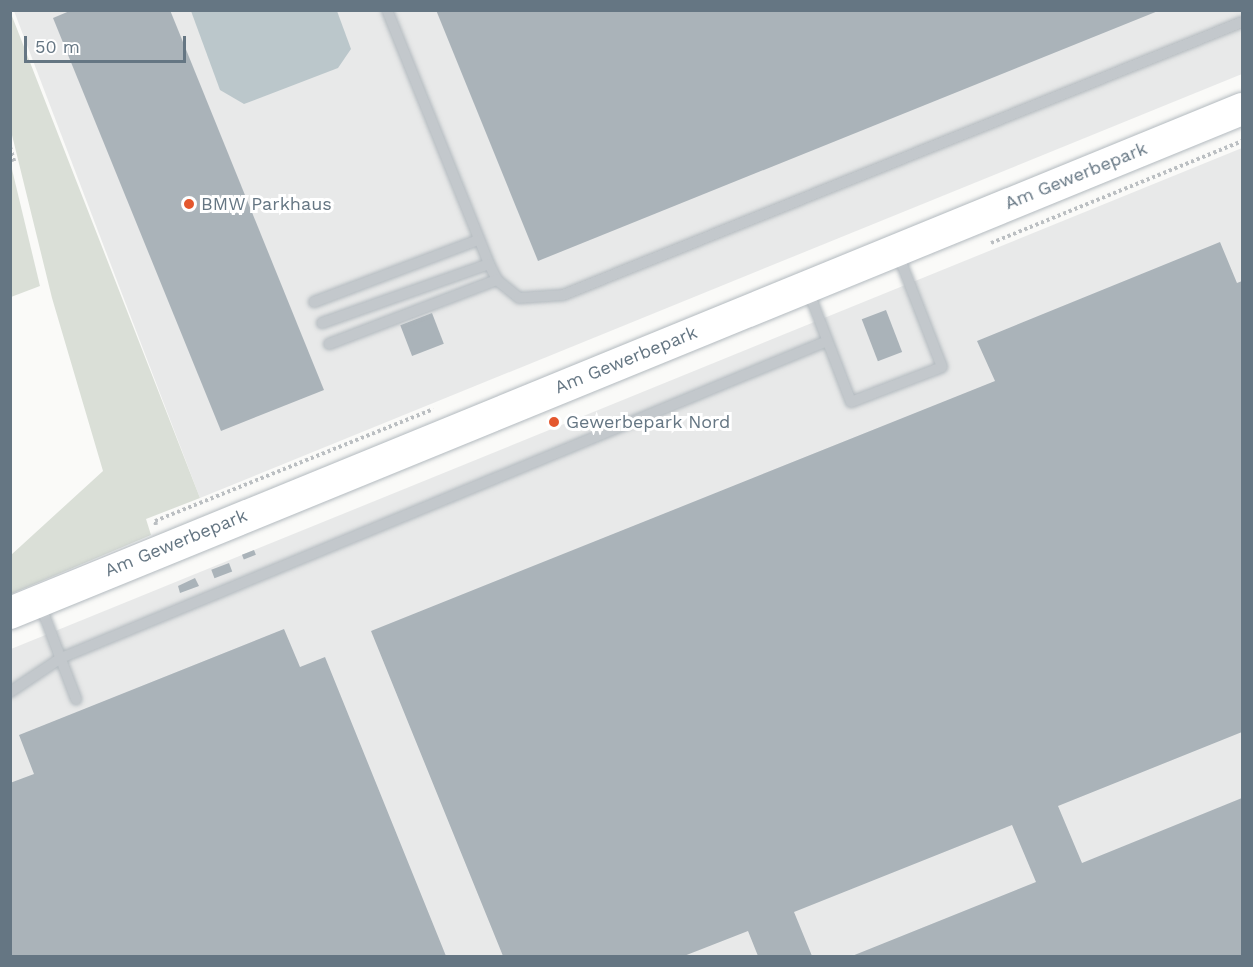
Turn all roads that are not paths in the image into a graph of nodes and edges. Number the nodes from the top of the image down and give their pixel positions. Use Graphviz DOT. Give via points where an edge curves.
graph roads {
  1 [pos="387,10"];
  2 [pos="1242,22"];
  3 [pos="1242,110"];
  4 [pos="478,240"];
  5 [pos="895,248"];
  6 [pos="489,264"];
  7 [pos="497,280"];
  8 [pos="807,285"];
  9 [pos="314,302"];
  10 [pos="322,323"];
  11 [pos="827,341"];
  12 [pos="329,344"];
  13 [pos="39,600"];
  14 [pos="10,613"];
  15 [pos="61,658"];
  16 [pos="10,692"];
  17 [pos="76,699"];
  1 -- 4 [label="lane"];
  2 -- 7 [label="lane" via="563,295 519,298"];
  3 -- 5 [label="street, Am Gewerbepark"];
  4 -- 6 [label="lane"];
  4 -- 9 [label="lane"];
  5 -- 8 [label="street, Am Gewerbepark"];
  5 -- 11 [label="lane" via="942,367 850,402"];
  6 -- 7 [label="lane"];
  6 -- 10 [label="lane"];
  7 -- 12 [label="lane"];
  8 -- 11 [label="lane"];
  8 -- 13 [label="street, Am Gewerbepark"];
  11 -- 15 [label="lane"];
  13 -- 14 [label="street, Am Gewerbepark"];
  13 -- 15 [label="lane"];
  15 -- 16 [label="lane"];
  15 -- 17 [label="lane"];
}
